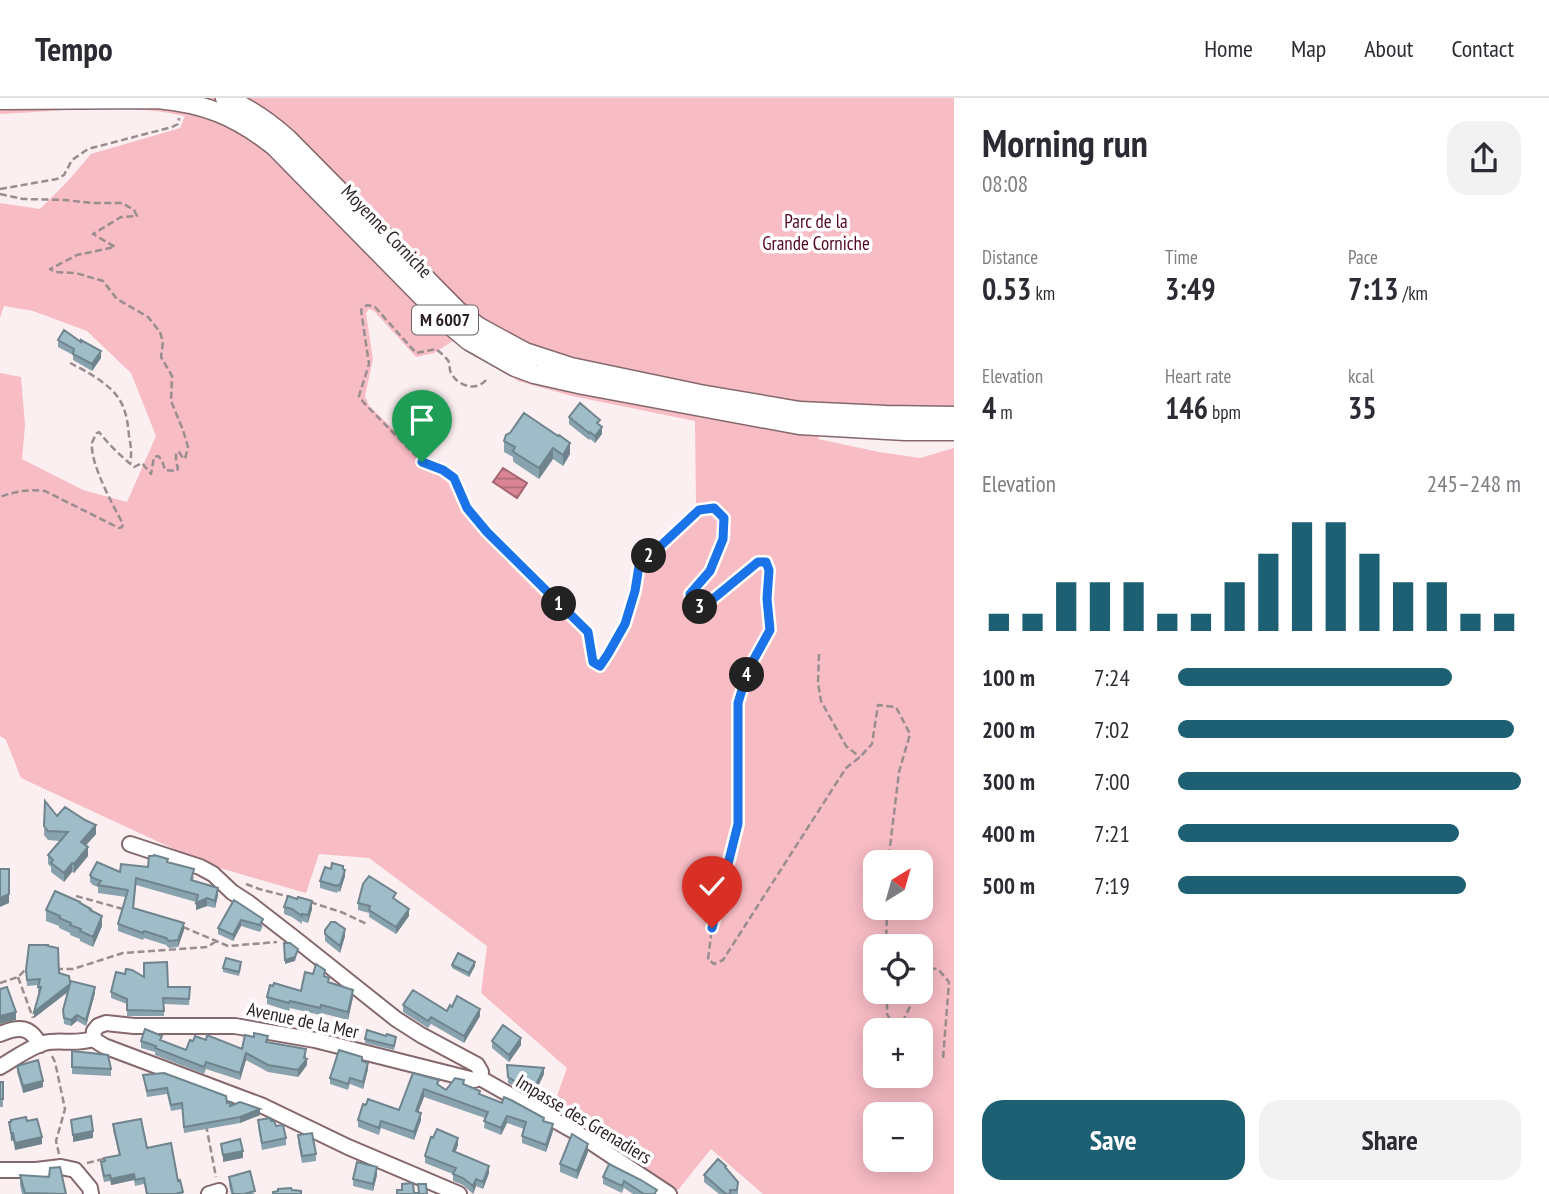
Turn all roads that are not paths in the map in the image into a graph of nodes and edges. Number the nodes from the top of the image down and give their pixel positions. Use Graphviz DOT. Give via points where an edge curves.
graph roads {
  1 [pos="225,98"];
  2 [pos="0,100"];
  3 [pos="954,415"];
  4 [pos="954,430"];
  5 [pos="130,844"];
  6 [pos="0,1034"];
  7 [pos="93,1039"];
  8 [pos="44,1046"];
  9 [pos="0,1067"];
  10 [pos="480,1078"];
  11 [pos="0,1170"];
  12 [pos="91,1194"];
  13 [pos="459,1194"];
  14 [pos="668,1194"];
  1 -- 3 [label="main road, Moyenne Corniche / M 6007" via="288,139 457,310 525,352 571,367 800,411"];
  2 -- 4 [label="main road, Moyenne Corniche / M 6007" via="179,101 204,106 244,125 284,156 451,326 497,358 534,374 799,425"];
  5 -- 10 [label="street, Avenue de la Mer" via="213,874 396,1019 477,1065"];
  6 -- 8 [label="street" via="30,1031"];
  7 -- 8 [label="street"];
  7 -- 10 [label="street, Avenue de la Mer" via="98,1026 106,1023 235,1026"];
  7 -- 13 [label="street" via="263,1106"];
  8 -- 9 [label="street"];
  10 -- 14 [label="street, Impasse des Grenadiers" via="577,1133"];
  11 -- 12 [label="street" via="68,1169"];
}
